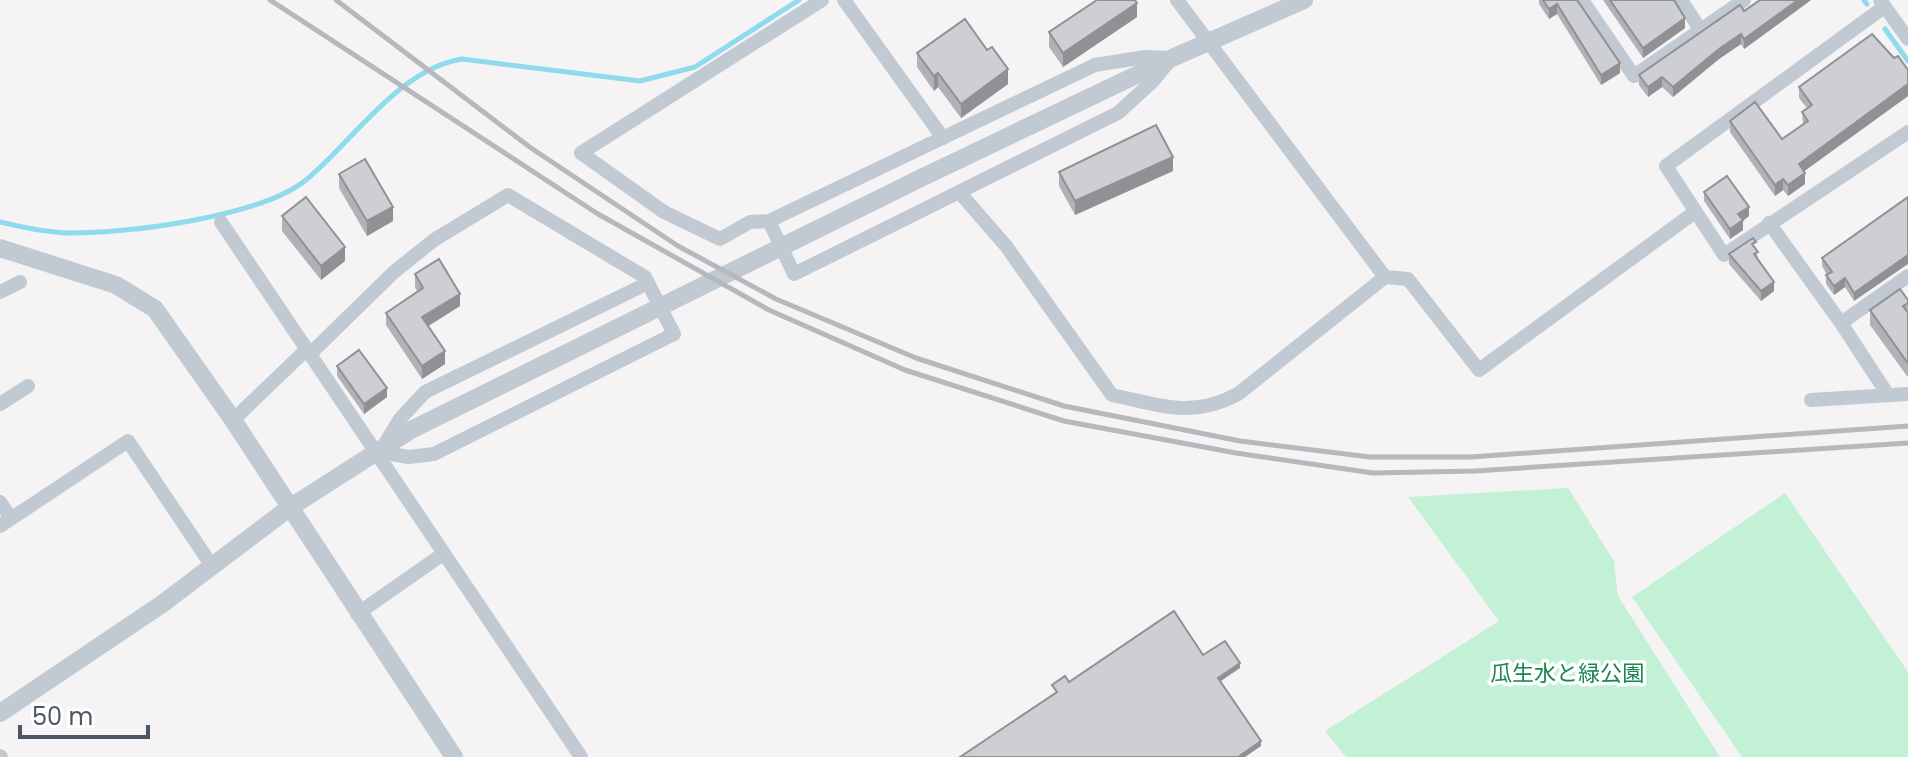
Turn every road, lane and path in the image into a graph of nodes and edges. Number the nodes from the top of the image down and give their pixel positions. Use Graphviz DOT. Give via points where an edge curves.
graph roads {
  1 [pos="822,0"];
  2 [pos="844,0"];
  3 [pos="1177,0"];
  4 [pos="1304,0"];
  5 [pos="1582,0"];
  6 [pos="1681,0"];
  7 [pos="1744,0"];
  8 [pos="1882,3"];
  9 [pos="1700,29"];
  10 [pos="1908,39"];
  11 [pos="1208,43"];
  12 [pos="1172,58"];
  13 [pos="1908,132"];
  14 [pos="943,138"];
  15 [pos="960,193"];
  16 [pos="1695,212"];
  17 [pos="769,221"];
  18 [pos="221,222"];
  19 [pos="1769,223"];
  20 [pos="0,248"];
  21 [pos="1908,276"];
  22 [pos="1385,277"];
  23 [pos="20,282"];
  24 [pos="649,285"];
  25 [pos="0,292"];
  26 [pos="1841,323"];
  27 [pos="308,352"];
  28 [pos="28,386"];
  29 [pos="1908,394"];
  30 [pos="1888,395"];
  31 [pos="1811,400"];
  32 [pos="0,404"];
  33 [pos="233,420"];
  34 [pos="379,449"];
  35 [pos="0,502"];
  36 [pos="289,508"];
  37 [pos="6,522"];
  38 [pos="443,554"];
  39 [pos="212,566"];
  40 [pos="357,614"];
  41 [pos="0,713"];
  42 [pos="454,757"];
  43 [pos="581,757"];
  1 -- 17 [label="street" via="581,153 664,212 720,239 750,222"];
  2 -- 14 [label="street"];
  3 -- 11 [label="street"];
  4 -- 11 [label="street"];
  5 -- 9 [label="street" via="1634,76"];
  6 -- 9 [label="street"];
  7 -- 9 [label="street"];
  8 -- 10 [label="street"];
  8 -- 16 [label="street" via="1666,166"];
  11 -- 12 [label="street"];
  11 -- 22 [label="street"];
  12 -- 14 [label="street" via="1095,65"];
  12 -- 15 [label="street" via="1118,113"];
  12 -- 34 [label="street"];
  13 -- 19 [label="street"];
  14 -- 17 [label="street"];
  15 -- 17 [label="street" via="794,274"];
  15 -- 22 [label="street" via="1006,246 1112,395 1184,410 1213,407 1238,394"];
  16 -- 19 [label="street" via="1724,255"];
  16 -- 22 [label="street" via="1479,370 1408,279"];
  18 -- 27 [label="street"];
  19 -- 26 [label="street"];
  20 -- 33 [label="street" via="139,296 171,327"];
  21 -- 26 [label="street"];
  23 -- 25 [label="street"];
  24 -- 27 [label="street" via="645,277 508,195 434,240"];
  24 -- 34 [label="street" via="425,392"];
  24 -- 34 [label="street" via="674,334 434,454 408,457"];
  26 -- 30 [label="street"];
  27 -- 33 [label="street"];
  27 -- 34 [label="street"];
  28 -- 32 [label="street"];
  29 -- 30 [label="street"];
  30 -- 31 [label="street"];
  33 -- 36 [label="street"];
  34 -- 36 [label="street"];
  34 -- 38 [label="street"];
  35 -- 37 [label="street"];
  36 -- 39 [label="street"];
  36 -- 40 [label="street"];
  37 -- 39 [label="street" via="128,441"];
  38 -- 40 [label="street"];
  38 -- 43 [label="street"];
  39 -- 41 [label="street"];
  40 -- 42 [label="street"];
}
